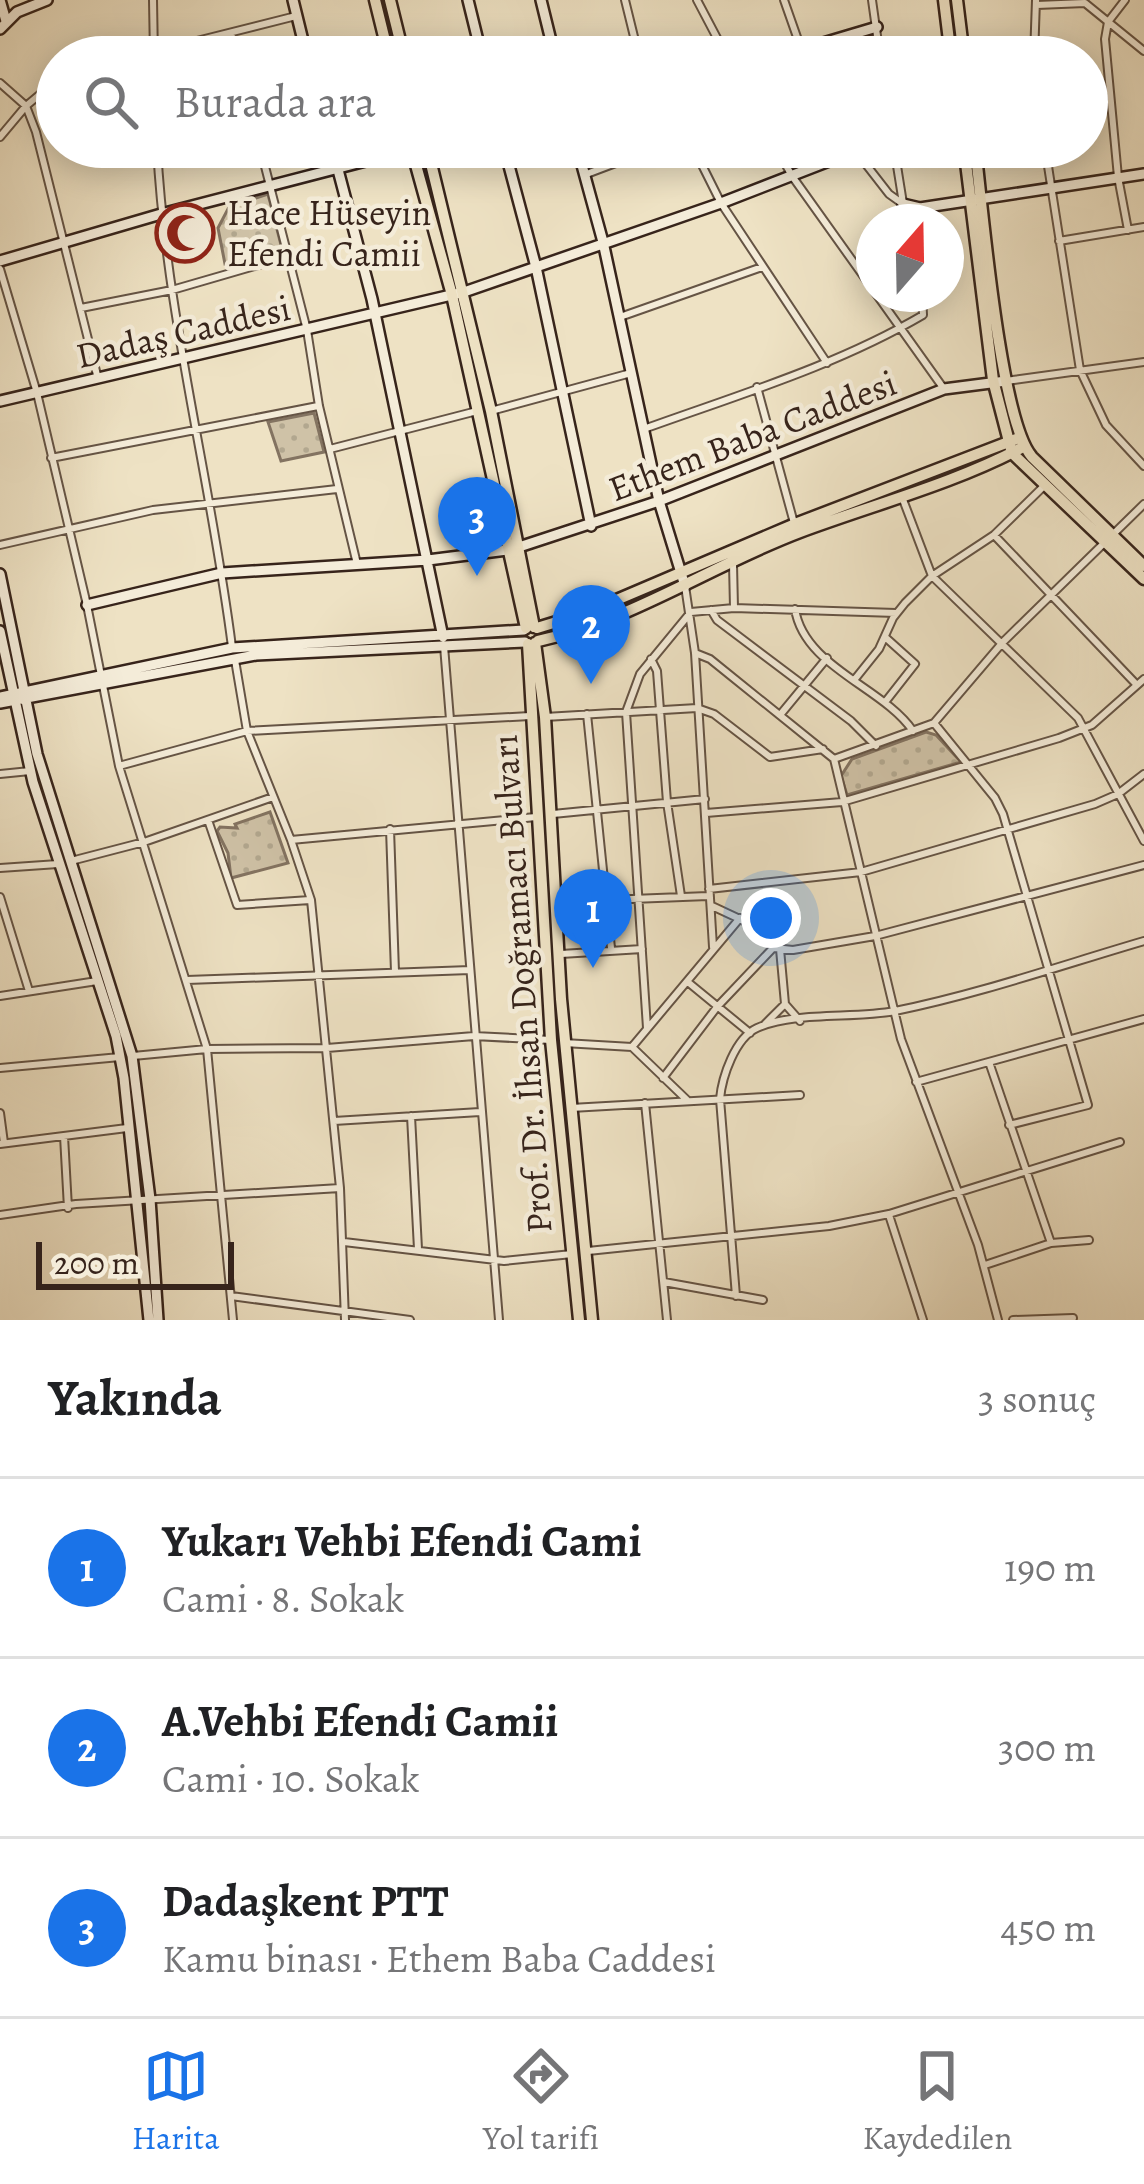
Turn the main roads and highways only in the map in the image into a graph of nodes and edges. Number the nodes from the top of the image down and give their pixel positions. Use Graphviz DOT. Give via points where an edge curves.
graph roads {
  1 [pos="374,0"];
  2 [pos="389,0"];
  3 [pos="944,0"];
  4 [pos="957,0"];
  5 [pos="383,36"];
  6 [pos="398,36"];
  7 [pos="948,36"];
  8 [pos="961,36"];
  9 [pos="417,168"];
  10 [pos="431,168"];
  11 [pos="969,168"];
  12 [pos="975,168"];
  13 [pos="976,198"];
  14 [pos="458,294"];
  15 [pos="1015,445"];
  16 [pos="796,529"];
  17 [pos="1108,537"];
  18 [pos="1144,566"];
  19 [pos="1144,579"];
  20 [pos="531,635"];
  21 [pos="543,816"];
  22 [pos="578,1253"];
  23 [pos="580,1320"];
  24 [pos="592,1320"];
  1 -- 5 [label="main road"];
  2 -- 6 [label="main road"];
  3 -- 7 [label="main road"];
  4 -- 8 [label="main road"];
  9 -- 14 [label="main road"];
  10 -- 14 [label="main road"];
  11 -- 13 [label="main road"];
  12 -- 13 [label="main road"];
  13 -- 15 [label="main road"];
  14 -- 20 [label="main road"];
  15 -- 16 [label="main road" via="896,484"];
  15 -- 16 [label="main road" via="902,497"];
  15 -- 17 [label="main road"];
  15 -- 17 [label="main road" via="1045,484"];
  16 -- 20 [label="main road"];
  16 -- 20 [label="main road" via="685,586"];
  17 -- 18 [label="main road"];
  17 -- 19 [label="main road"];
  20 -- 21 [label="main road, Prof. Dr. İhsan Doğramacı Bulvarı" via="530,716"];
  20 -- 21 [label="main road, Prof. Dr. İhsan Doğramacı Bulvarı" via="545,717"];
  21 -- 22 [label="main road, Prof. Dr. İhsan Doğramacı Bulvarı" via="556,902"];
  21 -- 22 [label="main road, Prof. Dr. İhsan Doğramacı Bulvarı" via="551,1040"];
  22 -- 23 [label="main road, Prof. Dr. İhsan Doğramacı Bulvarı"];
  22 -- 24 [label="main road, Prof. Dr. İhsan Doğramacı Bulvarı"];
}
